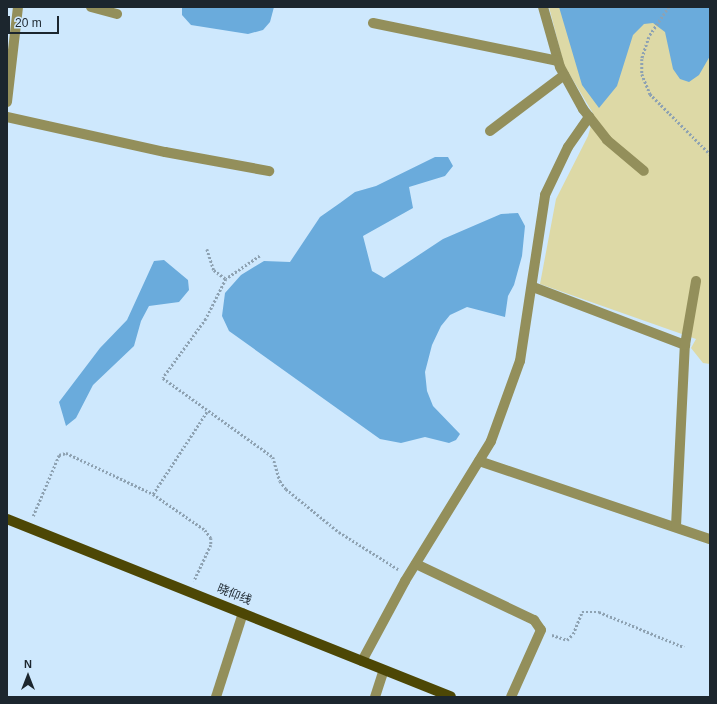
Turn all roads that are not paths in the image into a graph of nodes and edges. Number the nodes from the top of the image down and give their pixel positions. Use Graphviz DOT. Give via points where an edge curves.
graph roads {
  1 [pos="18,7"];
  2 [pos="91,7"];
  3 [pos="543,7"];
  4 [pos="117,14"];
  5 [pos="373,23"];
  6 [pos="558,61"];
  7 [pos="564,75"];
  8 [pos="7,102"];
  9 [pos="7,117"];
  10 [pos="589,117"];
  11 [pos="490,131"];
  12 [pos="269,171"];
  13 [pos="644,171"];
  14 [pos="696,281"];
  15 [pos="533,287"];
  16 [pos="685,346"];
  17 [pos="480,461"];
  18 [pos="7,519"];
  19 [pos="676,526"];
  20 [pos="710,539"];
  21 [pos="416,564"];
  22 [pos="243,613"];
  23 [pos="362,661"];
  24 [pos="384,670"];
  25 [pos="216,697"];
  26 [pos="375,697"];
  27 [pos="451,697"];
  28 [pos="511,697"];
  1 -- 8 [label="street"];
  2 -- 4 [label="street"];
  3 -- 6 [label="street"];
  5 -- 6 [label="street"];
  6 -- 7 [label="street"];
  7 -- 10 [label="street"];
  7 -- 11 [label="street"];
  9 -- 12 [label="street" via="165,152"];
  10 -- 13 [label="street" via="607,140"];
  10 -- 15 [label="street" via="568,147 545,195"];
  14 -- 16 [label="street"];
  15 -- 16 [label="street"];
  15 -- 17 [label="street" via="520,361 491,440"];
  16 -- 19 [label="street"];
  17 -- 19 [label="street"];
  17 -- 21 [label="street"];
  18 -- 22 [label="main road, 晓仰线"];
  19 -- 20 [label="street"];
  21 -- 23 [label="street"];
  21 -- 28 [label="street" via="534,620 541,630"];
  22 -- 23 [label="main road, 晓仰线"];
  22 -- 25 [label="street"];
  23 -- 24 [label="main road, 晓仰线"];
  24 -- 26 [label="street"];
  24 -- 27 [label="main road, 晓仰线"];
}
